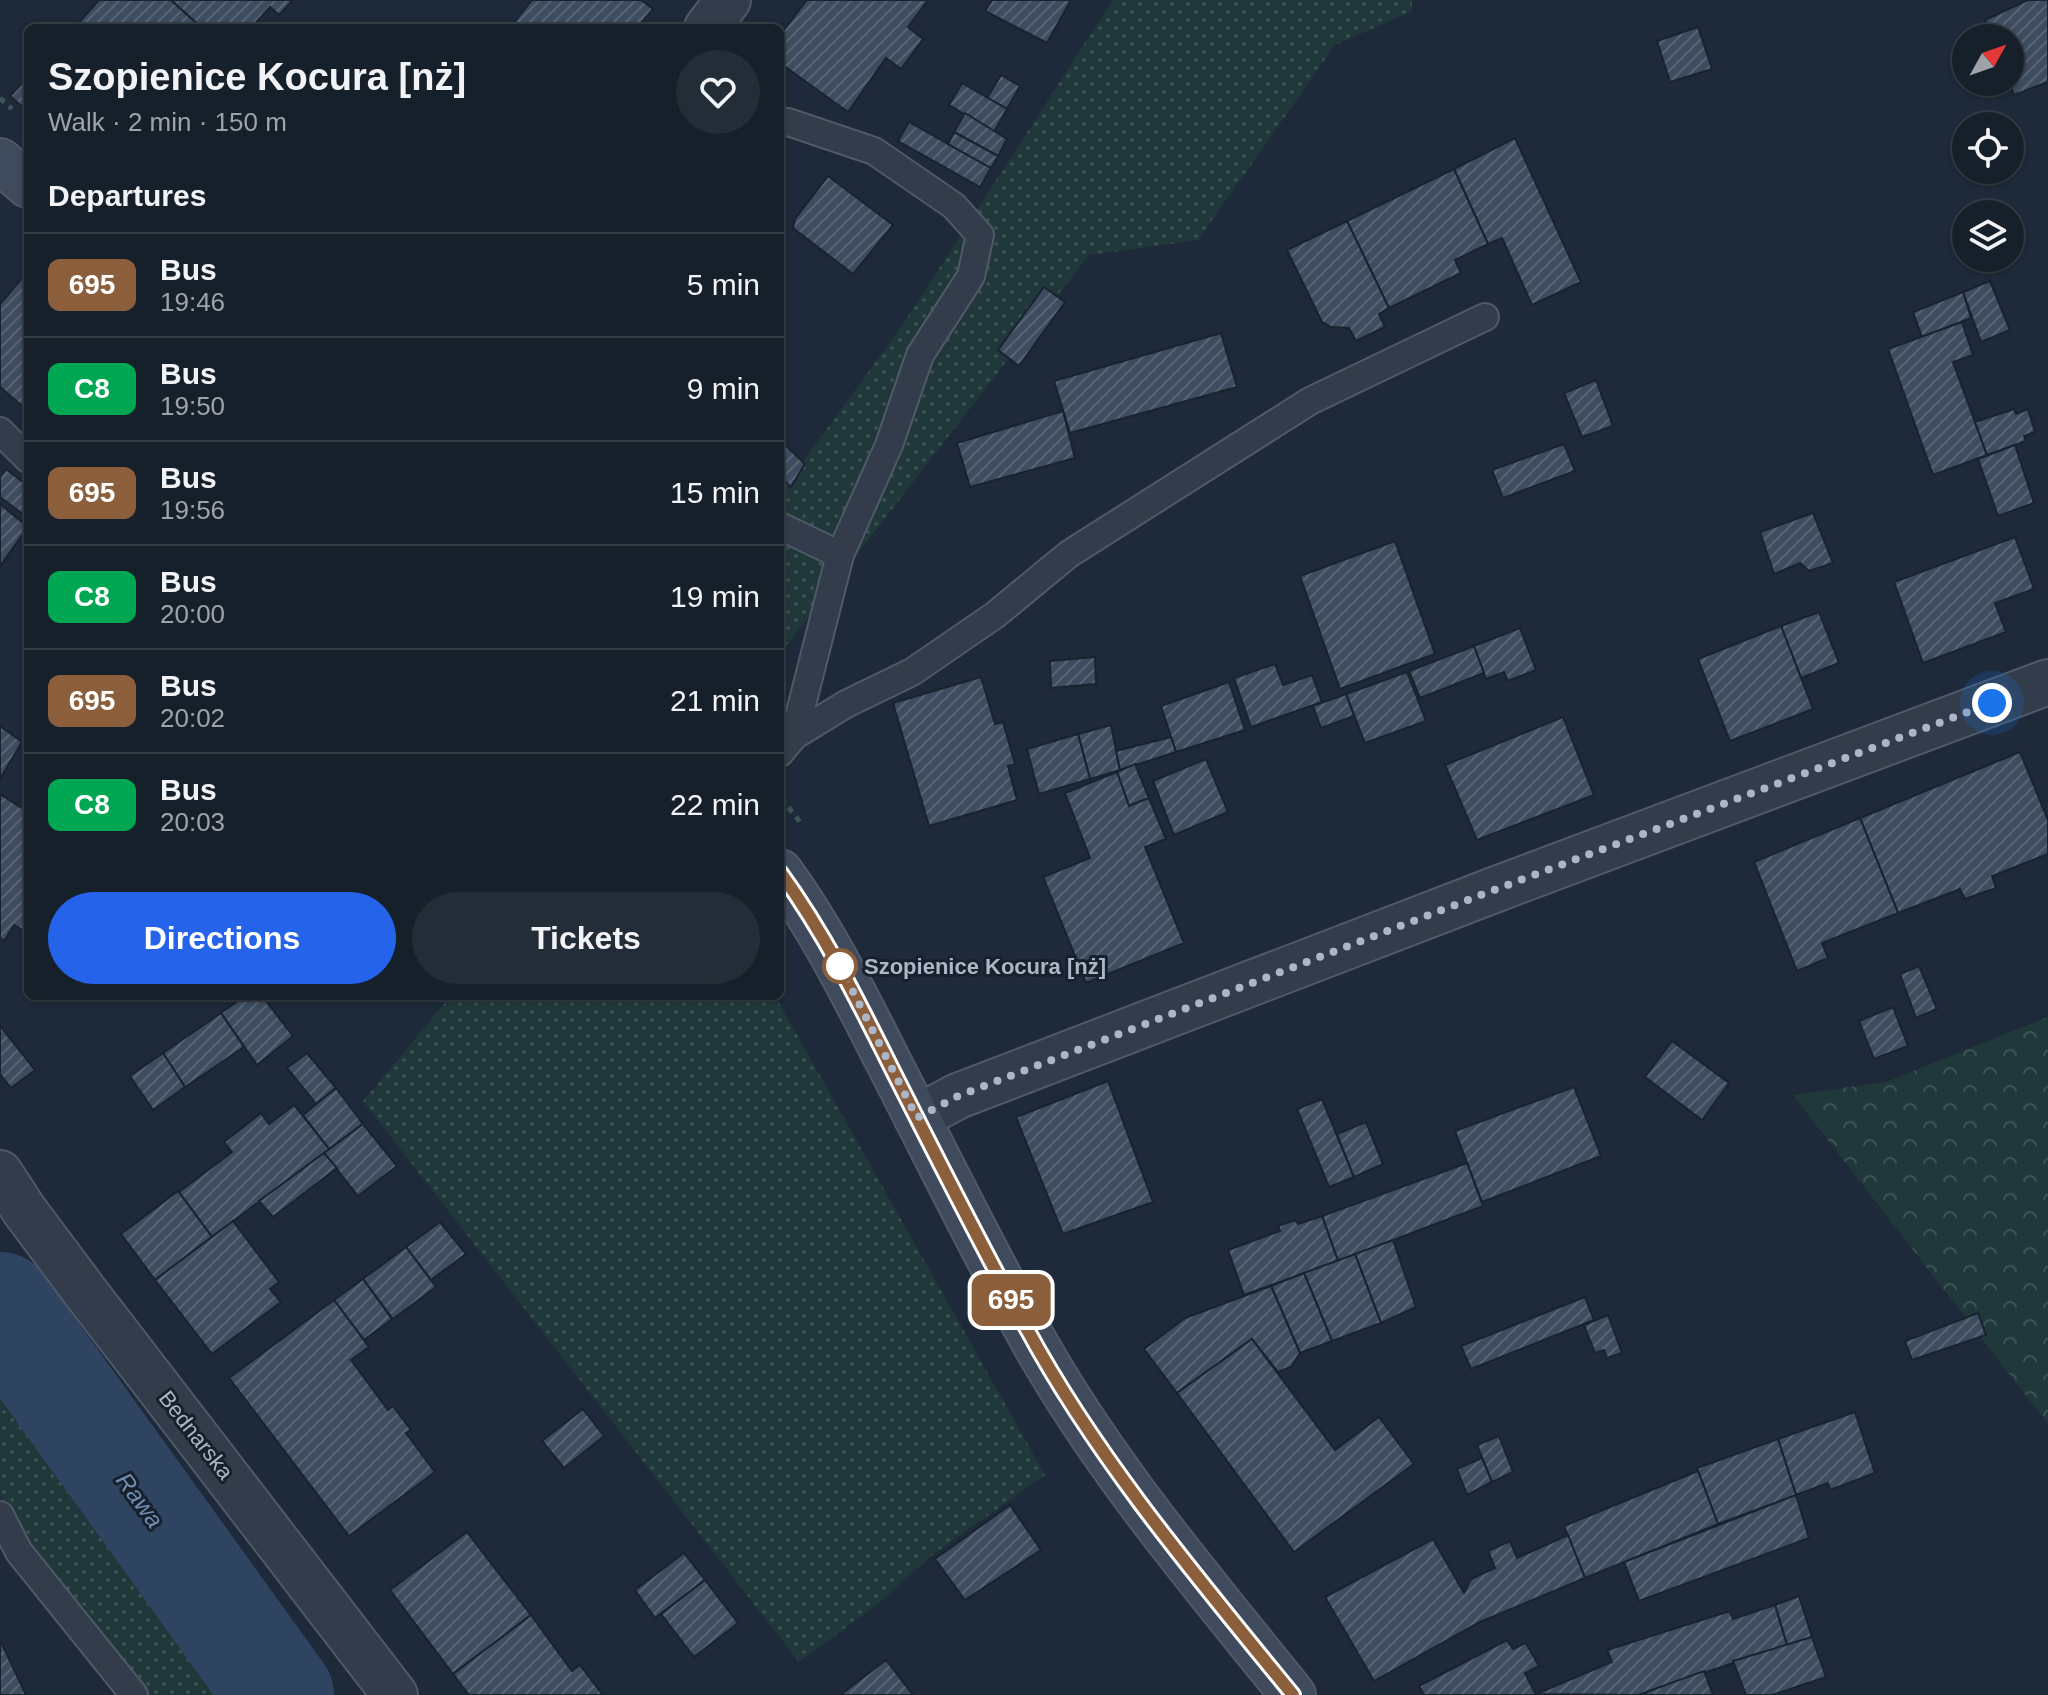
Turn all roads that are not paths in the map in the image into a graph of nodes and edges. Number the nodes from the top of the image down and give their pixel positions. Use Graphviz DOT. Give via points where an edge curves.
graph roads {
  1 [pos="728,0"];
  2 [pos="710,24"];
  3 [pos="788,122"];
  4 [pos="0,161"];
  5 [pos="24,182"];
  6 [pos="1485,317"];
  7 [pos="0,431"];
  8 [pos="24,455"];
  9 [pos="784,528"];
  10 [pos="840,555"];
  11 [pos="2048,682"];
  12 [pos="787,744"];
  13 [pos="784,878"];
  14 [pos="917,1118"];
  15 [pos="0,1173"];
  16 [pos="0,1515"];
  17 [pos="134,1695"];
  18 [pos="395,1695"];
  19 [pos="1293,1695"];
  1 -- 2 [label="street"];
  3 -- 10 [label="lane" via="874,151 954,206 980,235 971,276 920,355 889,445"];
  4 -- 5 [label="street"];
  6 -- 12 [label="lane" via="1310,401 1069,554 995,615 912,672 846,704"];
  7 -- 8 [label="lane"];
  9 -- 10 [label="lane"];
  10 -- 12 [label="lane"];
  11 -- 14 [label="street" via="958,1096"];
  13 -- 14 [label="street" via="840,966"];
  14 -- 19 [label="street" via="1063,1390 1121,1475"];
  15 -- 18 [label="street, Bednarska"];
  16 -- 17 [label="lane" via="19,1552"];
}
